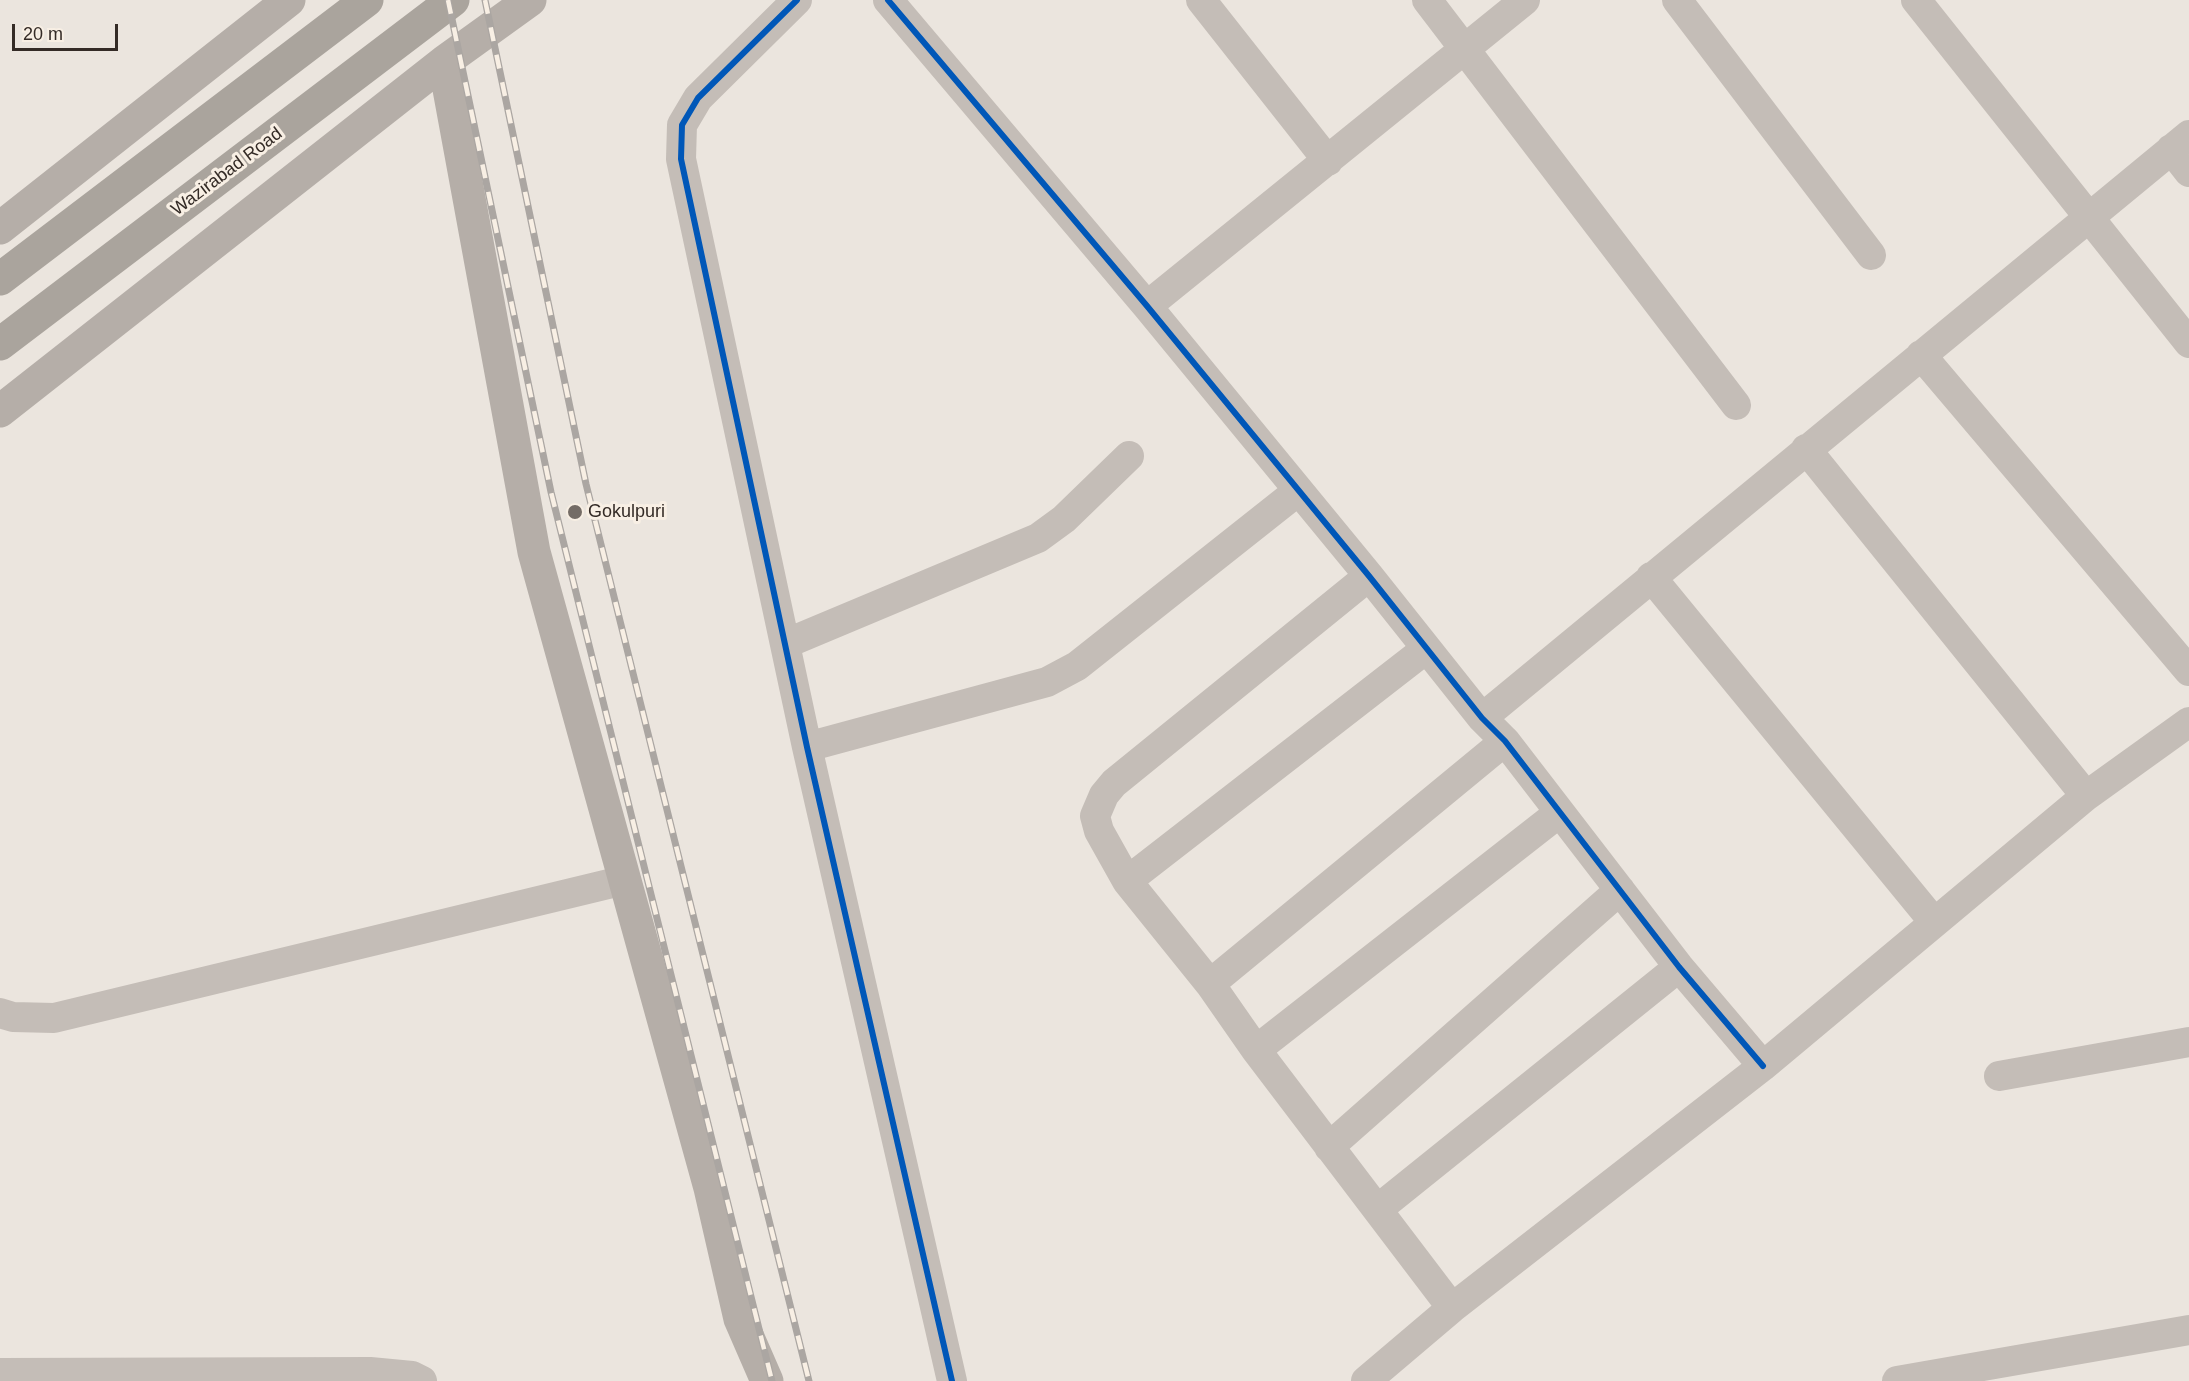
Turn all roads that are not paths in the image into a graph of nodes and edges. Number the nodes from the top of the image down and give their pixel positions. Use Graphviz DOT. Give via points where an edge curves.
graph roads {
  1 [pos="289,0"];
  2 [pos="367,0"];
  3 [pos="453,0"];
  4 [pos="530,0"];
  5 [pos="797,0"];
  6 [pos="888,0"];
  7 [pos="1201,0"];
  8 [pos="1427,0"];
  9 [pos="1525,0"];
  10 [pos="1677,0"];
  11 [pos="1916,0"];
  12 [pos="1465,48"];
  13 [pos="444,62"];
  14 [pos="2183,152"];
  15 [pos="1328,161"];
  16 [pos="2088,218"];
  17 [pos="0,228"];
  18 [pos="1871,255"];
  19 [pos="0,279"];
  20 [pos="1147,306"];
  21 [pos="2189,343"];
  22 [pos="0,344"];
  23 [pos="1921,355"];
  24 [pos="1736,405"];
  25 [pos="0,411"];
  26 [pos="1806,449"];
  27 [pos="1129,456"];
  28 [pos="1298,491"];
  29 [pos="1369,576"];
  30 [pos="1651,577"];
  31 [pos="785,644"];
  32 [pos="1426,649"];
  33 [pos="2189,672"];
  34 [pos="1482,718"];
  35 [pos="2189,722"];
  36 [pos="1505,741"];
  37 [pos="807,747"];
  38 [pos="2086,796"];
  39 [pos="1559,813"];
  40 [pos="625,880"];
  41 [pos="1127,881"];
  42 [pos="1620,890"];
  43 [pos="1934,922"];
  44 [pos="1679,967"];
  45 [pos="1210,984"];
  46 [pos="0,1013"];
  47 [pos="2189,1042"];
  48 [pos="1256,1050"];
  49 [pos="1763,1066"];
  50 [pos="1999,1076"];
  51 [pos="1329,1147"];
  52 [pos="1378,1209"];
  53 [pos="1452,1308"];
  54 [pos="2189,1330"];
  55 [pos="0,1373"];
  56 [pos="422,1381"];
  57 [pos="767,1381"];
  58 [pos="952,1381"];
  59 [pos="1366,1381"];
  60 [pos="1897,1381"];
  1 -- 17 [label="street"];
  2 -- 19 [label="highway"];
  3 -- 22 [label="highway, Wazirabad Road"];
  4 -- 13 [label="street"];
  5 -- 31 [label="street" via="698,98 682,125 681,159"];
  6 -- 20 [label="street"];
  7 -- 15 [label="street"];
  8 -- 12 [label="street"];
  9 -- 12 [label="street"];
  10 -- 18 [label="street"];
  11 -- 16 [label="street"];
  12 -- 15 [label="street"];
  12 -- 24 [label="street"];
  13 -- 25 [label="street"];
  13 -- 40 [label="street" via="534,552"];
  14 -- 16 [label="street"];
  15 -- 20 [label="street"];
  16 -- 21 [label="street"];
  16 -- 23 [label="street"];
  20 -- 28 [label="street"];
  23 -- 26 [label="street"];
  23 -- 33 [label="street"];
  26 -- 30 [label="street"];
  26 -- 38 [label="street"];
  27 -- 31 [label="street" via="1064,519 1038,538"];
  28 -- 29 [label="street"];
  28 -- 37 [label="street" via="1077,666 1047,682"];
  29 -- 32 [label="street"];
  29 -- 41 [label="street" via="1104,795 1095,816 1098,831"];
  30 -- 34 [label="street"];
  30 -- 43 [label="street"];
  31 -- 37 [label="street"];
  32 -- 34 [label="street"];
  32 -- 41 [label="street"];
  34 -- 36 [label="street"];
  35 -- 38 [label="street"];
  36 -- 39 [label="street"];
  36 -- 45 [label="street"];
  37 -- 58 [label="street"];
  38 -- 43 [label="street"];
  39 -- 42 [label="street"];
  39 -- 48 [label="street"];
  40 -- 46 [label="street" via="54,1018"];
  40 -- 57 [label="street" via="710,1188 740,1319"];
  41 -- 45 [label="street"];
  42 -- 44 [label="street"];
  42 -- 51 [label="street"];
  43 -- 49 [label="street"];
  44 -- 49 [label="street"];
  44 -- 52 [label="street"];
  45 -- 48 [label="street"];
  47 -- 50 [label="street"];
  48 -- 51 [label="street"];
  49 -- 53 [label="street"];
  51 -- 52 [label="street"];
  52 -- 53 [label="street"];
  53 -- 59 [label="street"];
  54 -- 60 [label="street"];
  55 -- 56 [label="street" via="370,1372 412,1376"];
}
